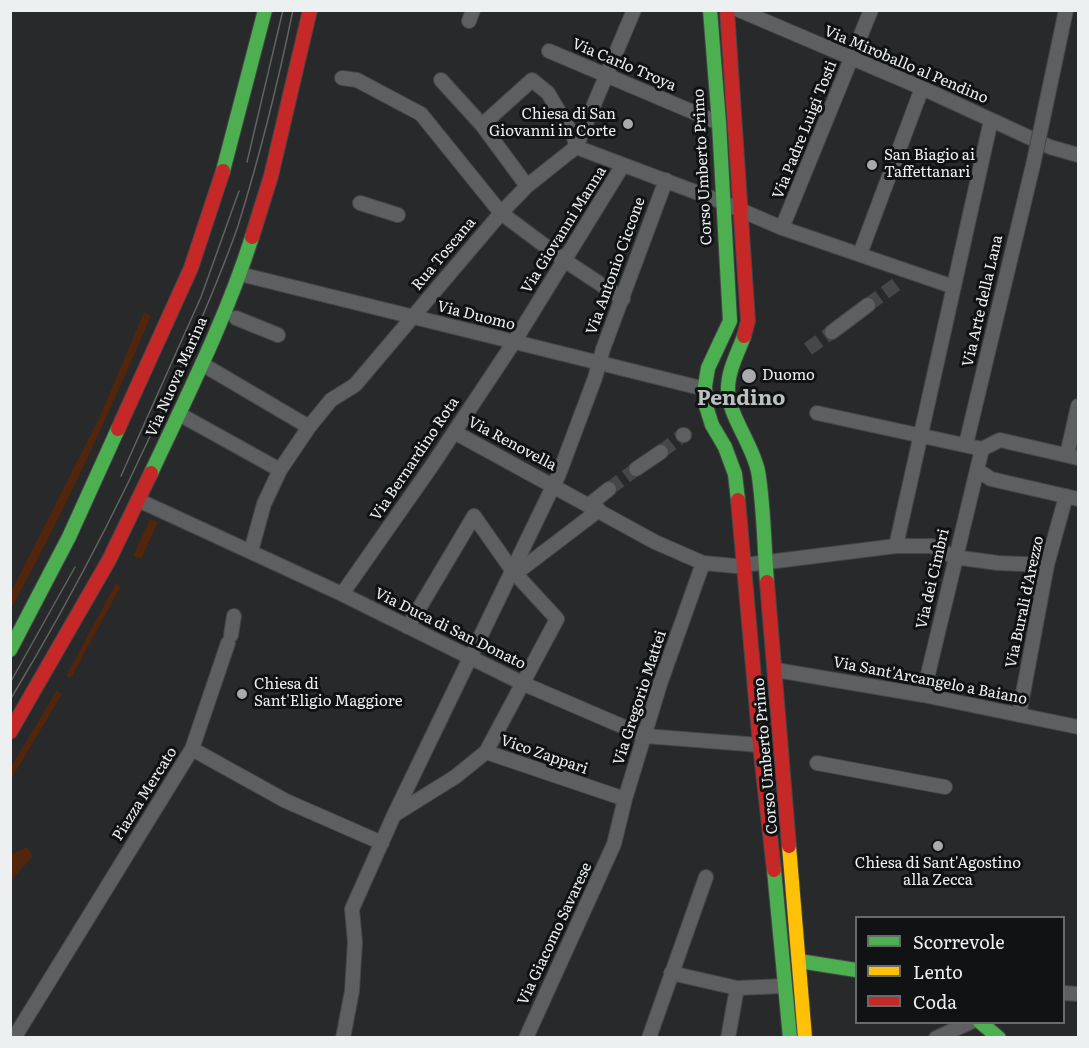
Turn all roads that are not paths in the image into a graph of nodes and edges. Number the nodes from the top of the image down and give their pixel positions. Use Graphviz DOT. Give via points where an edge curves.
graph roads {
  1 [pos="265,10"];
  2 [pos="310,10"];
  3 [pos="634,10"];
  4 [pos="710,10"];
  5 [pos="728,10"];
  6 [pos="739,10"];
  7 [pos="871,10"];
  8 [pos="1066,10"];
  9 [pos="549,51"];
  10 [pos="852,59"];
  11 [pos="606,76"];
  12 [pos="342,78"];
  13 [pos="441,80"];
  14 [pos="922,88"];
  15 [pos="991,120"];
  16 [pos="719,123"];
  17 [pos="482,125"];
  18 [pos="576,147"];
  19 [pos="1078,155"];
  20 [pos="623,165"];
  21 [pos="666,180"];
  22 [pos="527,186"];
  23 [pos="722,201"];
  24 [pos="360,203"];
  25 [pos="741,210"];
  26 [pos="501,213"];
  27 [pos="398,215"];
  28 [pos="782,228"];
  29 [pos="860,254"];
  30 [pos="564,260"];
  31 [pos="240,274"];
  32 [pos="954,287"];
  33 [pos="623,299"];
  34 [pos="868,305"];
  35 [pos="412,317"];
  36 [pos="236,318"];
  37 [pos="832,332"];
  38 [pos="278,335"];
  39 [pos="513,342"];
  40 [pos="599,363"];
  41 [pos="202,364"];
  42 [pos="705,389"];
  43 [pos="1078,406"];
  44 [pos="817,413"];
  45 [pos="179,414"];
  46 [pos="309,427"];
  47 [pos="454,432"];
  48 [pos="920,434"];
  49 [pos="966,444"];
  50 [pos="982,449"];
  51 [pos="661,452"];
  52 [pos="1073,456"];
  53 [pos="280,470"];
  54 [pos="636,470"];
  55 [pos="977,470"];
  56 [pos="554,485"];
  57 [pos="609,489"];
  58 [pos="1072,498"];
  59 [pos="138,500"];
  60 [pos="598,510"];
  61 [pos="896,546"];
  62 [pos="251,551"];
  63 [pos="954,557"];
  64 [pos="766,562"];
  65 [pos="703,563"];
  66 [pos="745,565"];
  67 [pos="1047,565"];
  68 [pos="514,572"];
  69 [pos="342,594"];
  70 [pos="234,616"];
  71 [pos="408,627"];
  72 [pos="10,650"];
  73 [pos="471,659"];
  74 [pos="776,670"];
  75 [pos="524,684"];
  76 [pos="923,695"];
  77 [pos="1019,715"];
  78 [pos="1078,727"];
  79 [pos="10,732"];
  80 [pos="645,736"];
  81 [pos="760,745"];
  82 [pos="192,749"];
  83 [pos="486,752"];
  84 [pos="817,763"];
  85 [pos="945,787"];
  86 [pos="625,799"];
  87 [pos="394,815"];
  88 [pos="382,843"];
  89 [pos="614,844"];
  90 [pos="706,877"];
  91 [pos="799,961"];
  92 [pos="855,970"];
  93 [pos="671,973"];
  94 [pos="784,986"];
  95 [pos="737,988"];
  96 [pos="969,1024"];
  97 [pos="981,1024"];
  98 [pos="937,1037"];
  99 [pos="14,1038"];
  100 [pos="343,1038"];
  101 [pos="526,1038"];
  102 [pos="649,1038"];
  103 [pos="728,1038"];
  104 [pos="790,1038"];
  105 [pos="805,1038"];
  106 [pos="999,1038"];
  1 -- 72 [label="main road, Via Nuova Marina" via="223,170 191,268 88,498"];
  2 -- 31 [label="main road, Via Nuova Marina" via="271,176"];
  3 -- 11 [label="street"];
  4 -- 16 [label="main road, Corso Umberto Primo"];
  5 -- 25 [label="main road"];
  6 -- 10 [label="street, Via Miroballo al Pendino"];
  7 -- 10 [label="street, Via Padre Luigi Tosti"];
  8 -- 49 [label="street, Via Arte della Lana, bridge"];
  9 -- 11 [label="street, Via Carlo Troya"];
  10 -- 14 [label="street, Via Miroballo al Pendino"];
  10 -- 28 [label="street, Via Padre Luigi Tosti"];
  11 -- 16 [label="street, Via Carlo Troya"];
  11 -- 18 [label="street"];
  12 -- 26 [label="street" via="357,80 421,114"];
  13 -- 17 [label="street"];
  14 -- 15 [label="street, Via Miroballo al Pendino"];
  14 -- 29 [label="street"];
  15 -- 19 [label="street, Via Miroballo al Pendino" via="1050,147"];
  15 -- 32 [label="street"];
  16 -- 23 [label="main road, Corso Umberto Primo"];
  17 -- 18 [label="street" via="532,80 548,93"];
  17 -- 22 [label="street"];
  18 -- 20 [label="street"];
  18 -- 22 [label="street, Rua Toscana"];
  20 -- 21 [label="street"];
  20 -- 30 [label="street, Via Giovanni Manna"];
  21 -- 23 [label="street"];
  21 -- 33 [label="street, Via Antonio Ciccone"];
  22 -- 26 [label="street, Rua Toscana"];
  23 -- 25 [label="street"];
  23 -- 42 [label="main road, Corso Umberto Primo" via="730,321 708,368"];
  24 -- 27 [label="street"];
  25 -- 28 [label="street"];
  25 -- 64 [label="main road, Corso Umberto Primo" via="748,321 728,388 733,416 753,452 758,472"];
  26 -- 30 [label="street"];
  26 -- 35 [label="street, Rua Toscana"];
  28 -- 29 [label="street"];
  29 -- 32 [label="street" via="906,274"];
  30 -- 33 [label="street"];
  30 -- 39 [label="street, Via Giovanni Manna"];
  31 -- 35 [label="street, Via Duomo"];
  31 -- 41 [label="main road, Via Nuova Marina"];
  32 -- 48 [label="street"];
  33 -- 40 [label="street, Via Antonio Ciccone"];
  34 -- 37 [label="street"];
  35 -- 39 [label="street, Via Duomo"];
  35 -- 46 [label="street, Rua Toscana" via="355,384 332,400"];
  36 -- 38 [label="street"];
  39 -- 40 [label="street, Via Duomo"];
  39 -- 47 [label="street, Via Bernardino Rota"];
  40 -- 42 [label="street, Via Duomo"];
  40 -- 56 [label="street, Via Antonio Ciccone"];
  41 -- 45 [label="main road, Via Nuova Marina"];
  41 -- 46 [label="street"];
  42 -- 66 [label="main road, Corso Umberto Primo" via="712,425 735,474"];
  43 -- 52 [label="street"];
  44 -- 48 [label="street"];
  45 -- 53 [label="street"];
  45 -- 59 [label="main road, Via Nuova Marina"];
  46 -- 53 [label="street, Rua Toscana"];
  47 -- 56 [label="street, Via Renovella"];
  47 -- 69 [label="street, Via Bernardino Rota"];
  48 -- 49 [label="street"];
  48 -- 61 [label="street"];
  49 -- 50 [label="street"];
  50 -- 52 [label="street" via="1000,440"];
  50 -- 55 [label="street"];
  51 -- 54 [label="street"];
  53 -- 62 [label="street, Rua Toscana" via="264,504"];
  55 -- 58 [label="street" via="991,478"];
  55 -- 63 [label="street, Via dei Cimbri"];
  56 -- 60 [label="street, Via Renovella"];
  56 -- 68 [label="street, Via Antonio Ciccone"];
  57 -- 60 [label="street"];
  58 -- 67 [label="street, Via Burali d'Arezzo"];
  59 -- 62 [label="street, Via Duca di San Donato"];
  59 -- 79 [label="main road, Via Nuova Marina" via="109,560"];
  60 -- 65 [label="street"];
  60 -- 68 [label="street"];
  61 -- 63 [label="street" via="932,546"];
  61 -- 64 [label="street"];
  62 -- 69 [label="street, Via Duca di San Donato"];
  63 -- 67 [label="street"];
  63 -- 76 [label="street, Via dei Cimbri"];
  64 -- 66 [label="street"];
  64 -- 74 [label="main road, Corso Umberto Primo"];
  65 -- 66 [label="street"];
  65 -- 80 [label="street, Via Gregorio Mattei"];
  66 -- 81 [label="main road, Corso Umberto Primo"];
  67 -- 77 [label="street, Via Burali d'Arezzo"];
  68 -- 71 [label="street" via="474,516"];
  68 -- 73 [label="street, Via Antonio Ciccone"];
  68 -- 75 [label="street" via="557,620"];
  69 -- 71 [label="street, Via Duca di San Donato"];
  70 -- 82 [label="street"];
  71 -- 73 [label="street, Via Duca di San Donato"];
  73 -- 75 [label="street, Via Duca di San Donato"];
  73 -- 87 [label="street, Via Antonio Ciccone"];
  74 -- 76 [label="street, Via Sant'Arcangelo a Baiano"];
  74 -- 91 [label="main road, Corso Umberto Primo"];
  75 -- 80 [label="street, Via Duca di San Donato"];
  75 -- 83 [label="street"];
  76 -- 77 [label="street, Via Sant'Arcangelo a Baiano"];
  77 -- 78 [label="street, Via Sant'Arcangelo a Baiano"];
  80 -- 81 [label="street, Via Duca di San Donato"];
  80 -- 86 [label="street, Via Gregorio Mattei"];
  81 -- 94 [label="main road, Corso Umberto Primo"];
  82 -- 88 [label="street, Piazza Mercato" via="286,801"];
  82 -- 99 [label="street, Piazza Mercato"];
  83 -- 86 [label="street, Vico Zappari"];
  83 -- 87 [label="street" via="455,777"];
  84 -- 85 [label="street"];
  86 -- 89 [label="street, Via Gregorio Mattei"];
  87 -- 88 [label="street"];
  88 -- 100 [label="street" via="352,909 355,942"];
  89 -- 101 [label="street, Via Giacomo Savarese"];
  90 -- 93 [label="street"];
  91 -- 92 [label="main road"];
  91 -- 105 [label="main road, Corso Umberto Primo"];
  93 -- 95 [label="street"];
  93 -- 102 [label="street"];
  94 -- 95 [label="street"];
  94 -- 104 [label="main road, Corso Umberto Primo"];
  95 -- 103 [label="street"];
  96 -- 98 [label="street"];
  97 -- 106 [label="main road"];
}
